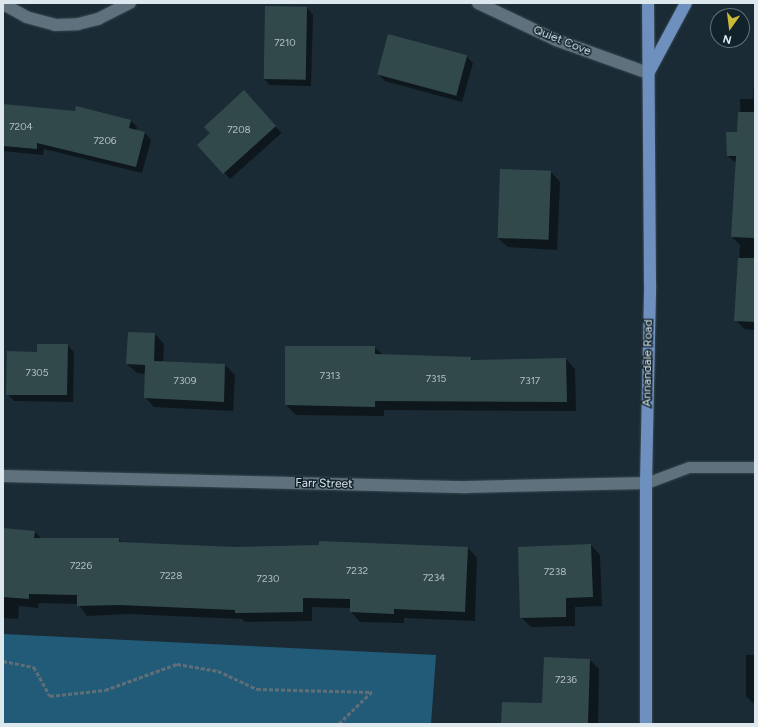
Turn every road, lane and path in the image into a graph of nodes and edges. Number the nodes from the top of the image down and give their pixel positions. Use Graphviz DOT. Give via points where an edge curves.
graph roads {
  1 [pos="130,3"];
  2 [pos="478,3"];
  3 [pos="648,3"];
  4 [pos="686,3"];
  5 [pos="3,4"];
  6 [pos="648,73"];
  7 [pos="755,467"];
  8 [pos="3,476"];
  9 [pos="646,483"];
  10 [pos="3,661"];
  11 [pos="339,724"];
  12 [pos="646,724"];
  1 -- 5 [label="street" via="98,19 78,24 55,25 26,17"];
  2 -- 6 [label="street, Quiet Cove" via="556,40"];
  3 -- 6 [label="main road, Annandale Road"];
  4 -- 6 [label="main road"];
  6 -- 9 [label="main road, Annandale Road" via="650,284"];
  7 -- 9 [label="lane" via="689,467"];
  8 -- 9 [label="street, Farr Street" via="466,487"];
  9 -- 12 [label="main road, Annandale Road"];
  10 -- 11 [label="path" via="34,668 50,696 105,690 177,664 218,671 257,689 372,692"];
}
